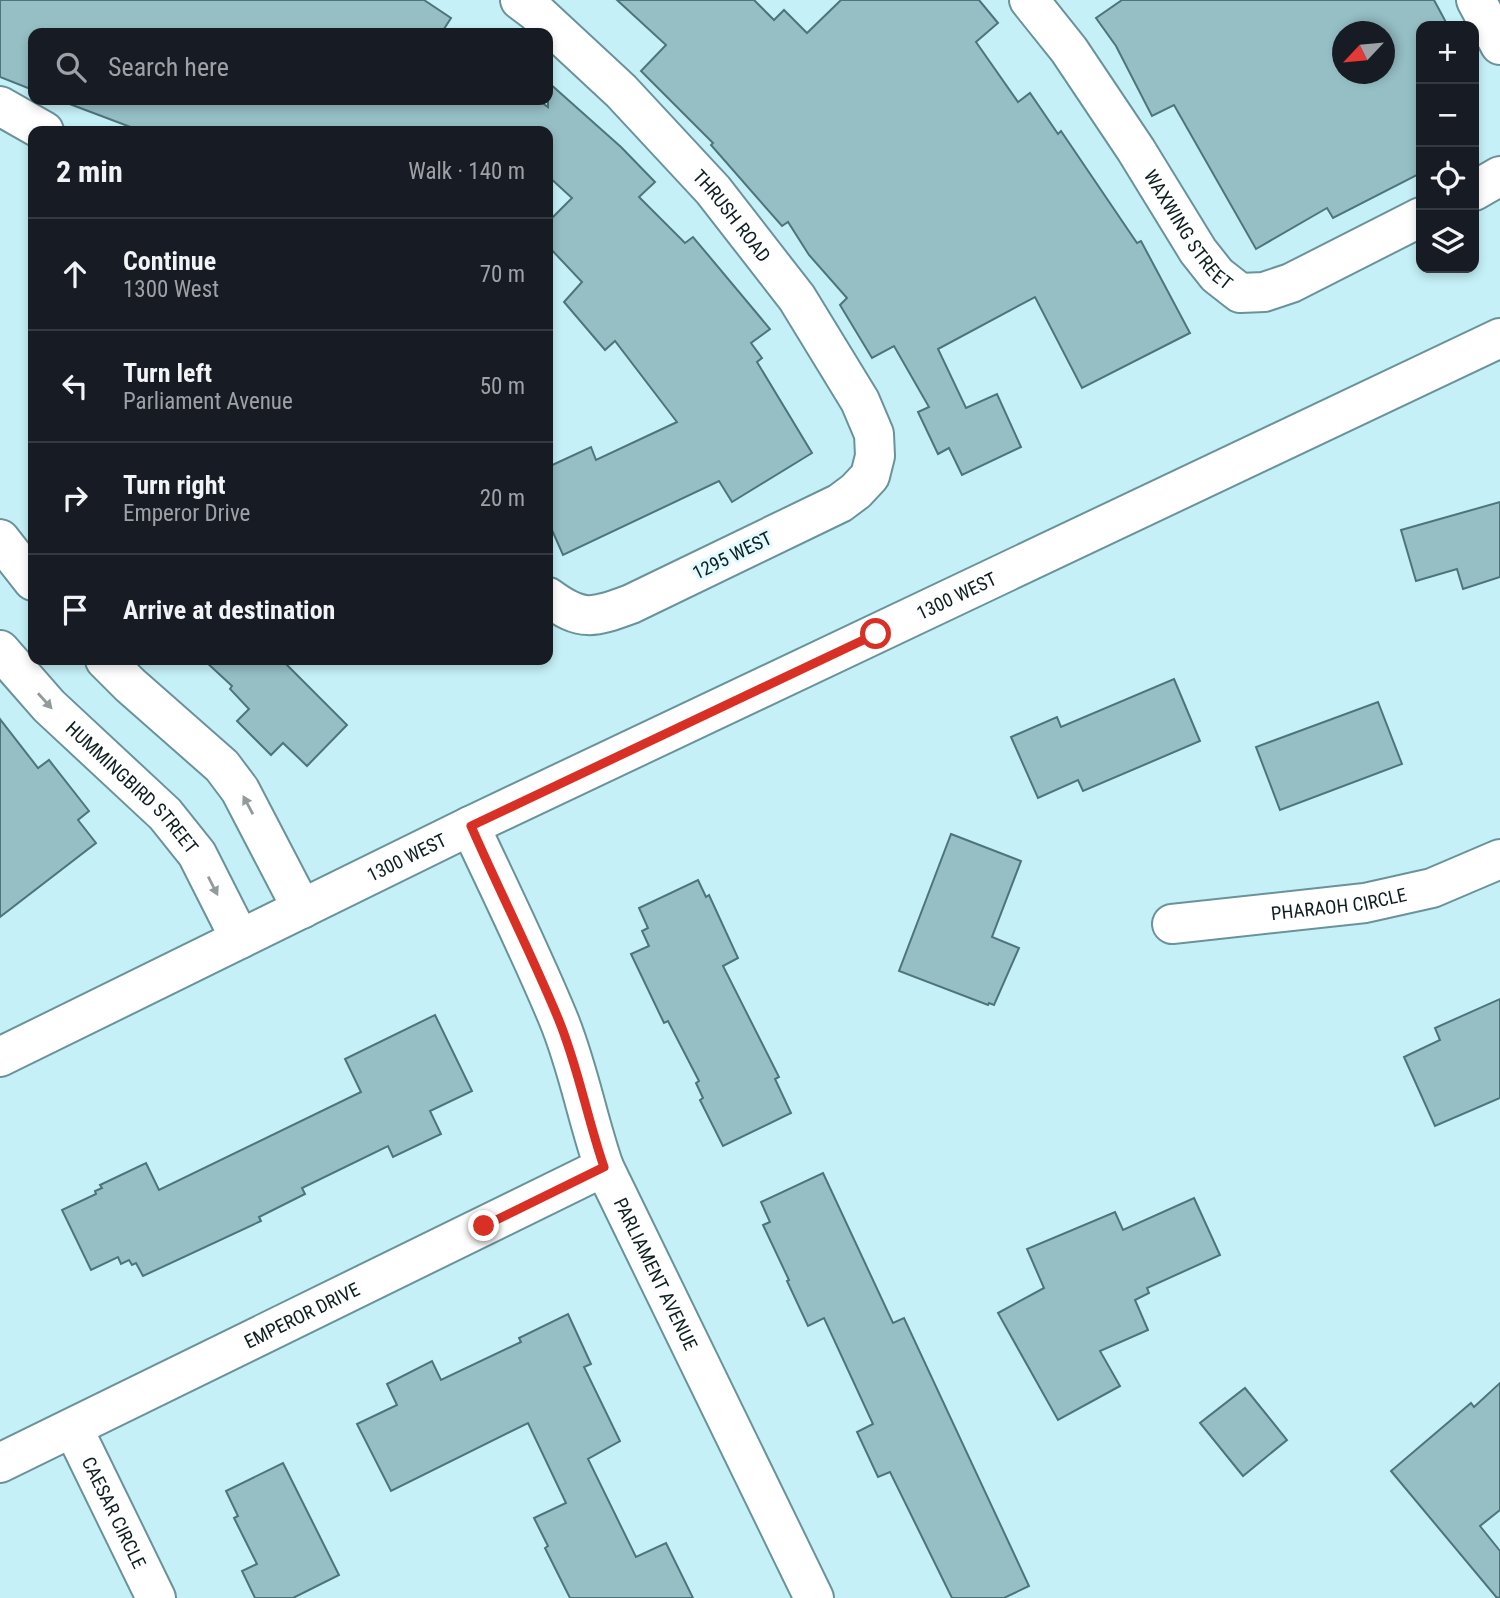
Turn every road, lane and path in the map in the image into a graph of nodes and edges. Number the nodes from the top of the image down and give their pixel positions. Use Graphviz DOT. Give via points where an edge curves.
graph roads {
  1 [pos="520,0"];
  2 [pos="1030,0"];
  3 [pos="1476,0"];
  4 [pos="1500,45"];
  5 [pos="0,106"];
  6 [pos="35,126"];
  7 [pos="1500,176"];
  8 [pos="1479,188"];
  9 [pos="1416,220"];
  10 [pos="1500,338"];
  11 [pos="870,476"];
  12 [pos="0,539"];
  13 [pos="28,575"];
  14 [pos="553,600"];
  15 [pos="0,650"];
  16 [pos="111,665"];
  17 [pos="471,826"];
  18 [pos="1500,859"];
  19 [pos="302,909"];
  20 [pos="1172,924"];
  21 [pos="240,939"];
  22 [pos="0,1057"];
  23 [pos="604,1167"];
  24 [pos="73,1428"];
  25 [pos="0,1463"];
  26 [pos="156,1598"];
  27 [pos="814,1598"];
  1 -- 11 [label="street, THRUSH ROAD" via="621,91 713,190 797,298 860,401 874,434"];
  2 -- 9 [label="street, WAXWING STREET" via="1069,50 1198,251 1217,275 1240,293 1264,292 1291,283"];
  3 -- 4 [label="street"];
  5 -- 6 [label="street"];
  7 -- 8 [label="street"];
  10 -- 17 [label="street, 1300 WEST"];
  11 -- 14 [label="street, 1295 WEST" via="840,503 631,604 584,617"];
  12 -- 13 [label="street"];
  15 -- 21 [label="street, HUMMINGBIRD STREET, one-way" via="49,706 182,833 197,853"];
  19 -- 16 [label="street, one-way" via="240,790 222,766"];
  17 -- 19 [label="street, 1300 WEST"];
  17 -- 23 [label="street, PARLIAMENT AVENUE" via="558,1018"];
  18 -- 20 [label="street, PHARAOH CIRCLE" via="1432,888 1365,903"];
  19 -- 21 [label="street, 1300 WEST"];
  21 -- 22 [label="street, 1300 WEST"];
  23 -- 24 [label="street, EMPEROR DRIVE"];
  23 -- 27 [label="street, PARLIAMENT AVENUE"];
  24 -- 25 [label="street, EMPEROR DRIVE"];
  24 -- 26 [label="street, CAESAR CIRCLE"];
}
